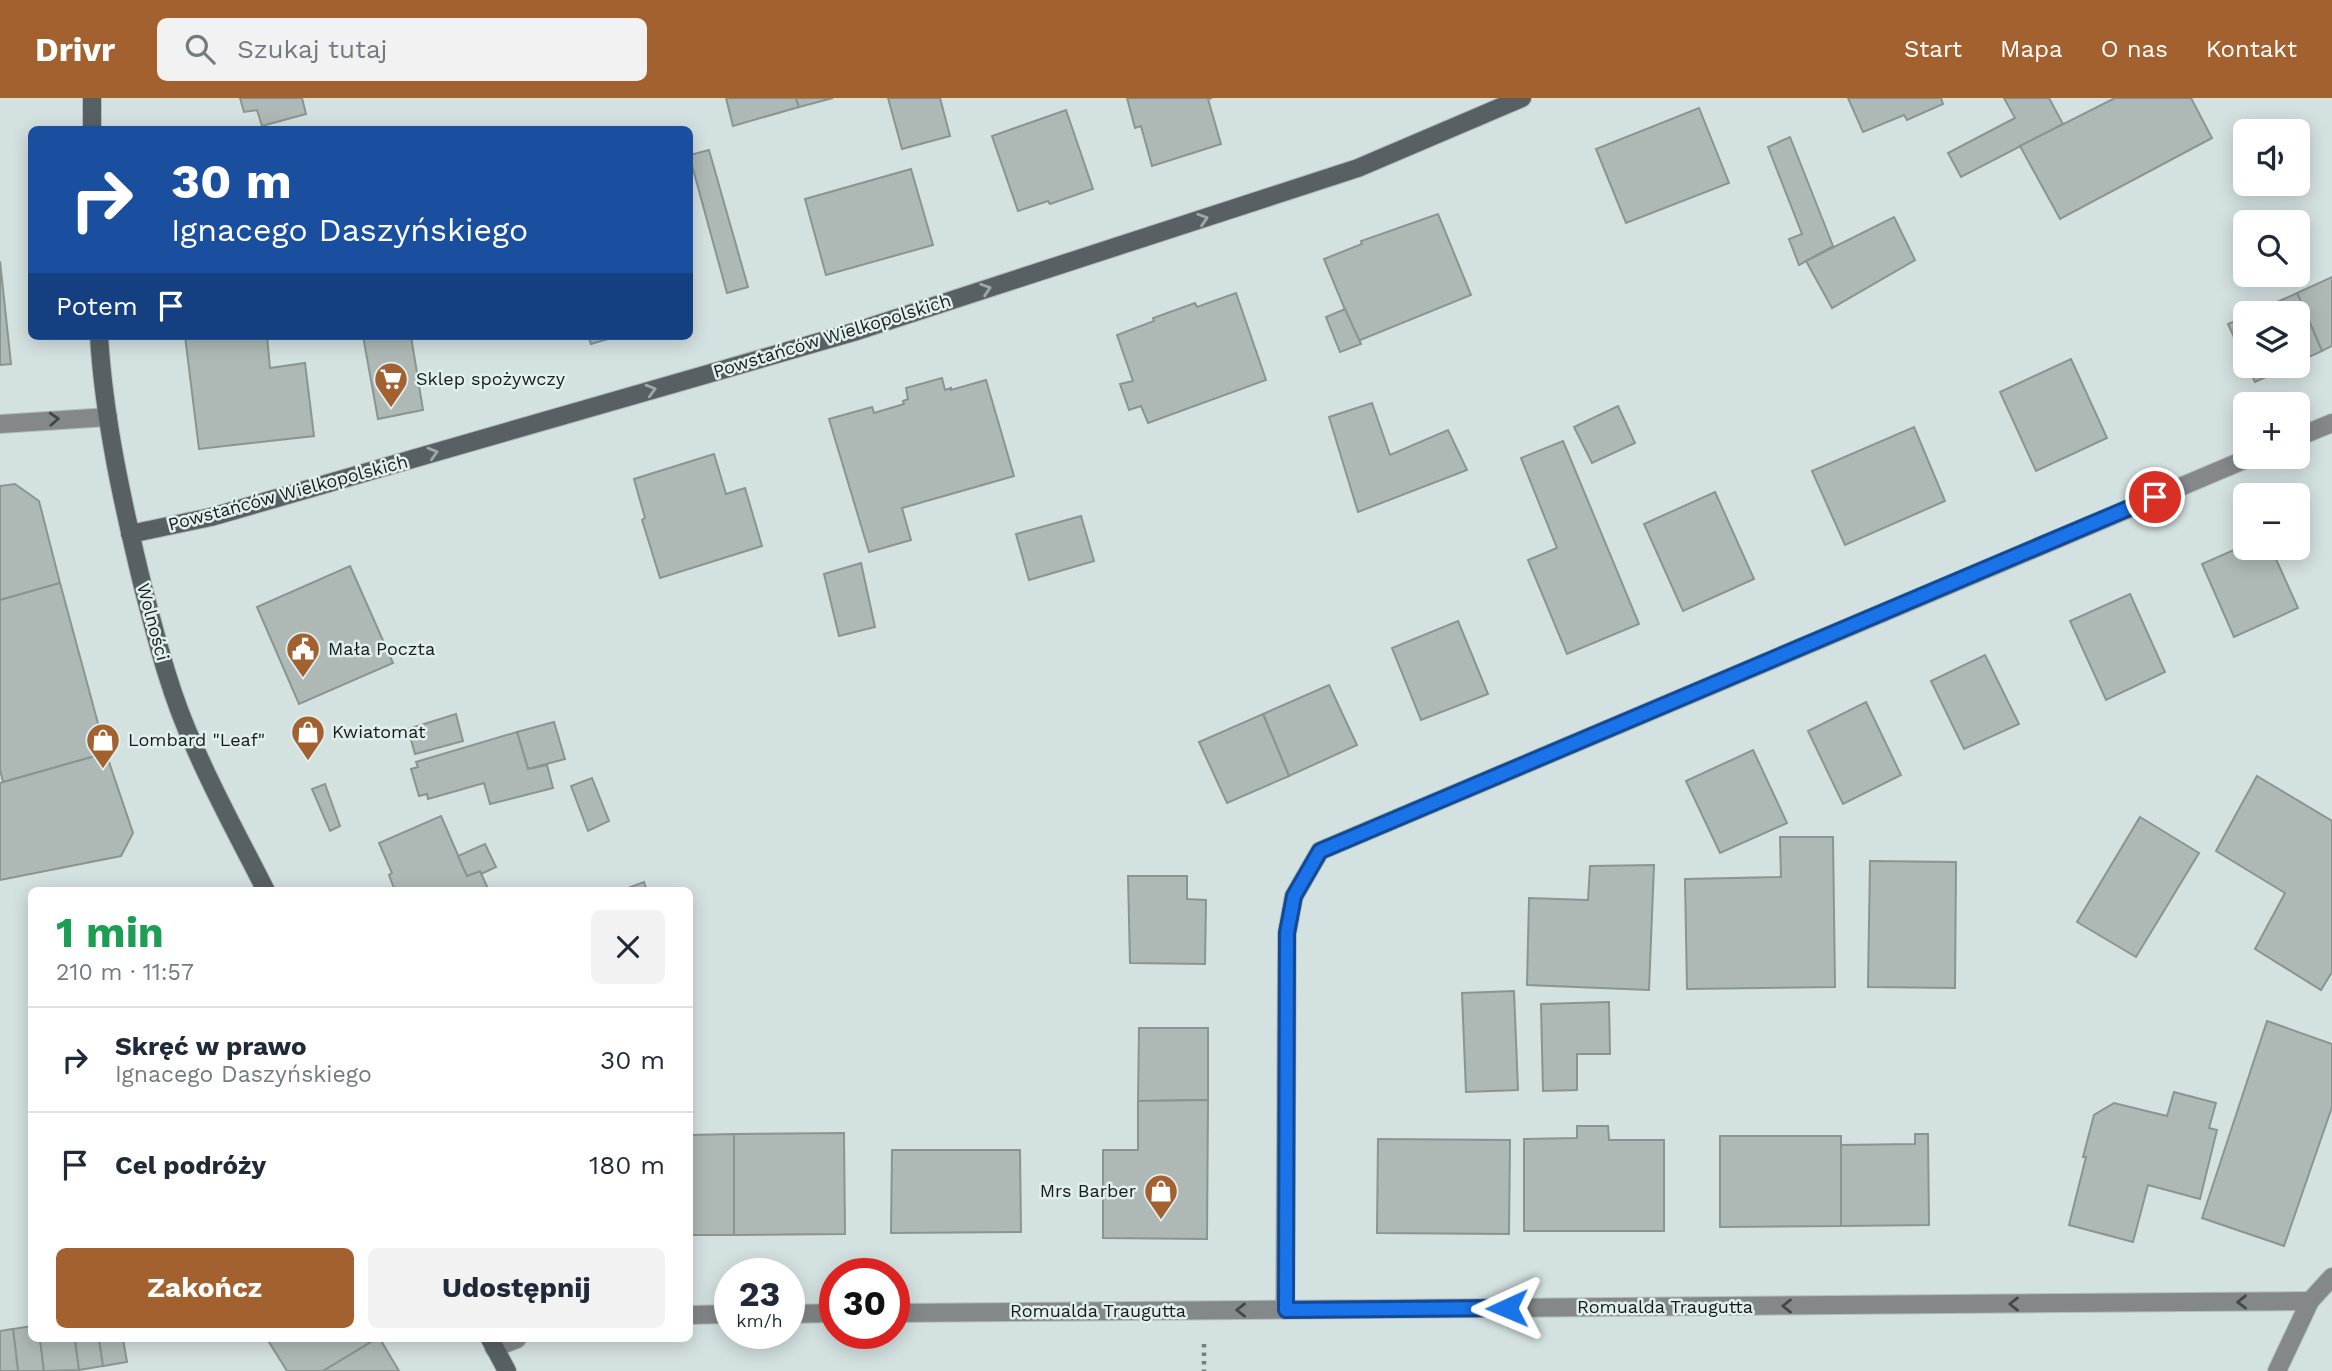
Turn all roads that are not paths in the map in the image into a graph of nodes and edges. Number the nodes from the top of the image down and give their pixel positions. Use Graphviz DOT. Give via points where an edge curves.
graph roads {
  1 [pos="92,98"];
  2 [pos="1522,98"];
  3 [pos="92,126"];
  4 [pos="99,340"];
  5 [pos="108,416"];
  6 [pos="2332,423"];
  7 [pos="0,424"];
  8 [pos="2310,432"];
  9 [pos="2233,465"];
  10 [pos="130,534"];
  11 [pos="264,887"];
  12 [pos="2332,1277"];
  13 [pos="2310,1301"];
  14 [pos="1286,1310"];
  15 [pos="910,1313"];
  16 [pos="714,1314"];
  17 [pos="693,1315"];
  18 [pos="492,1343"];
  19 [pos="507,1371"];
  20 [pos="2277,1371"];
  1 -- 3 [label="street"];
  10 -- 2 [label="street, Powstańców Wielkopolskich, one-way" via="211,517 857,331 1358,169"];
  4 -- 5 [label="street, Wolności"];
  7 -- 5 [label="street, one-way"];
  5 -- 10 [label="street, Wolności"];
  6 -- 8 [label="street"];
  9 -- 14 [label="street" via="1320,851 1294,896 1287,933"];
  10 -- 11 [label="street, Wolności" via="163,664 189,735"];
  12 -- 13 [label="street"];
  13 -- 14 [label="street, Romualda Traugutta, one-way"];
  13 -- 20 [label="street"];
  14 -- 15 [label="street, Romualda Traugutta, one-way"];
  16 -- 17 [label="street"];
  18 -- 19 [label="street"];
}
